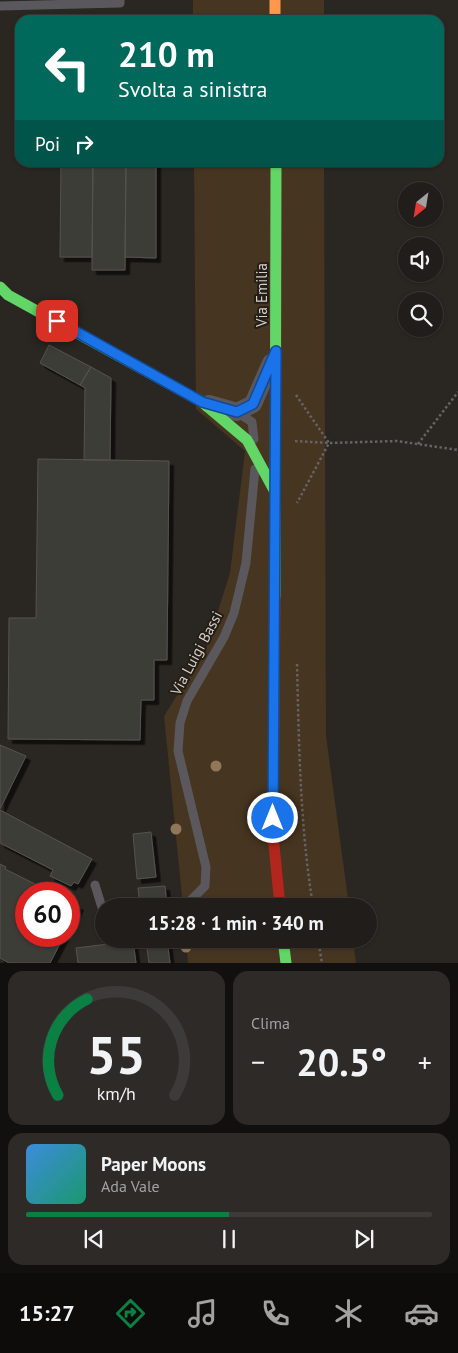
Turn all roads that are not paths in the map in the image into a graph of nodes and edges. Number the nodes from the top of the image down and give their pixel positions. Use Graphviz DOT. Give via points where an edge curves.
graph roads {
  1 [pos="120,0"];
  2 [pos="276,0"];
  3 [pos="0,6"];
  4 [pos="276,15"];
  5 [pos="276,167"];
  6 [pos="0,287"];
  7 [pos="276,351"];
  8 [pos="202,402"];
  9 [pos="237,412"];
  10 [pos="255,452"];
  11 [pos="275,492"];
  12 [pos="95,885"];
  13 [pos="99,898"];
  14 [pos="193,898"];
  15 [pos="279,898"];
  16 [pos="284,948"];
  17 [pos="286,963"];
  1 -- 3 [label="lane" via="120,3"];
  2 -- 4 [label="main road"];
  5 -- 7 [label="main road, Via Emilia"];
  6 -- 8 [label="main road" via="8,295"];
  7 -- 9 [label="street" via="253,404"];
  7 -- 11 [label="main road, Via Emilia"];
  8 -- 9 [label="street"];
  8 -- 10 [label="main road" via="247,440"];
  9 -- 10 [label="lane, Via Luigi Bassi" via="252,422"];
  10 -- 11 [label="main road"];
  10 -- 14 [label="lane, Via Luigi Bassi" via="246,563 234,613 187,701 180,723 178,751 206,867 205,886"];
  11 -- 15 [label="main road, Via Emilia" via="273,834"];
  12 -- 13 [label="lane"];
  16 -- 17 [label="main road"];
}
